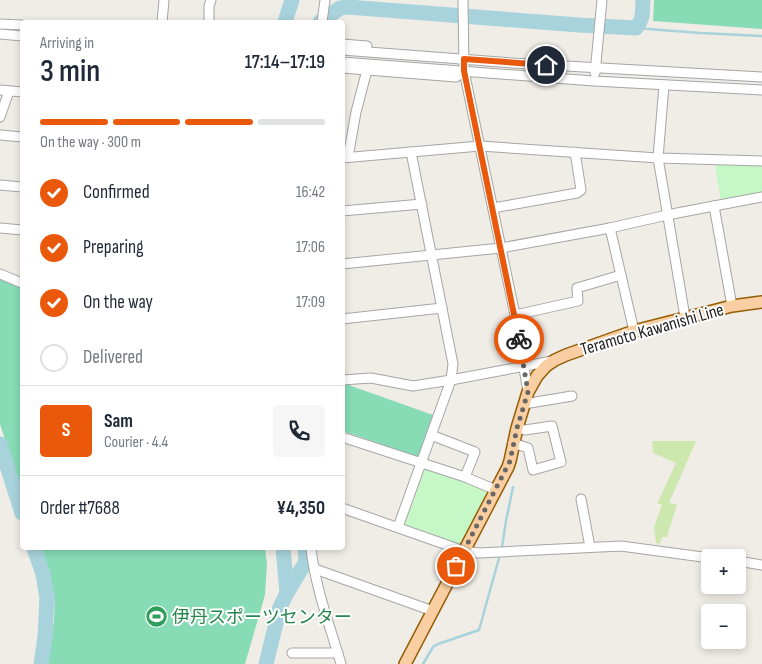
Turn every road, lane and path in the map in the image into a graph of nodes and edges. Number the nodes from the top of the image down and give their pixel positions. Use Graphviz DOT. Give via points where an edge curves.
graph roads {
  1 [pos="164,0"];
  2 [pos="211,0"];
  3 [pos="325,0"];
  4 [pos="464,0"];
  5 [pos="602,0"];
  6 [pos="322,19"];
  7 [pos="162,20"];
  8 [pos="209,20"];
  9 [pos="0,24"];
  10 [pos="20,25"];
  11 [pos="0,34"];
  12 [pos="20,36"];
  13 [pos="345,44"];
  14 [pos="345,50"];
  15 [pos="464,59"];
  16 [pos="345,62"];
  17 [pos="345,68"];
  18 [pos="595,68"];
  19 [pos="367,70"];
  20 [pos="464,71"];
  21 [pos="762,77"];
  22 [pos="594,81"];
  23 [pos="664,85"];
  24 [pos="762,90"];
  25 [pos="4,91"];
  26 [pos="20,92"];
  27 [pos="0,117"];
  28 [pos="0,135"];
  29 [pos="20,137"];
  30 [pos="480,146"];
  31 [pos="412,152"];
  32 [pos="575,152"];
  33 [pos="345,158"];
  34 [pos="658,158"];
  35 [pos="762,161"];
  36 [pos="0,185"];
  37 [pos="20,187"];
  38 [pos="762,197"];
  39 [pos="422,204"];
  40 [pos="714,206"];
  41 [pos="493,208"];
  42 [pos="345,211"];
  43 [pos="667,214"];
  44 [pos="0,228"];
  45 [pos="610,228"];
  46 [pos="20,230"];
  47 [pos="502,248"];
  48 [pos="432,255"];
  49 [pos="345,264"];
  50 [pos="0,274"];
  51 [pos="621,275"];
  52 [pos="20,282"];
  53 [pos="762,302"];
  54 [pos="732,306"];
  55 [pos="442,308"];
  56 [pos="515,315"];
  57 [pos="685,317"];
  58 [pos="345,319"];
  59 [pos="634,331"];
  60 [pos="555,360"];
  61 [pos="524,366"];
  62 [pos="345,380"];
  63 [pos="451,380"];
  64 [pos="528,392"];
  65 [pos="572,396"];
  66 [pos="524,404"];
  67 [pos="517,428"];
  68 [pos="431,436"];
  69 [pos="345,438"];
  70 [pos="513,443"];
  71 [pos="421,463"];
  72 [pos="465,477"];
  73 [pos="496,490"];
  74 [pos="581,499"];
  75 [pos="345,509"];
  76 [pos="398,527"];
  77 [pos="590,547"];
  78 [pos="312,550"];
  79 [pos="464,551"];
  80 [pos="701,557"];
  81 [pos="746,562"];
  82 [pos="762,565"];
  83 [pos="314,569"];
  84 [pos="433,611"];
  85 [pos="292,653"];
  86 [pos="338,654"];
  87 [pos="342,664"];
  88 [pos="405,664"];
  1 -- 7 [label="street"];
  2 -- 8 [label="street"];
  3 -- 6 [label="street"];
  4 -- 15 [label="street"];
  5 -- 18 [label="street"];
  9 -- 10 [label="street"];
  11 -- 12 [label="street"];
  13 -- 15 [label="street" via="456,53"];
  14 -- 15 [label="street"];
  15 -- 18 [label="street"];
  15 -- 20 [label="street"];
  16 -- 20 [label="street"];
  17 -- 19 [label="street"];
  18 -- 21 [label="street"];
  18 -- 22 [label="street"];
  19 -- 20 [label="street" via="456,77"];
  19 -- 33 [label="street"];
  20 -- 22 [label="street"];
  20 -- 30 [label="street"];
  22 -- 23 [label="street"];
  23 -- 24 [label="street"];
  23 -- 34 [label="street"];
  25 -- 26 [label="street"];
  25 -- 27 [label="street"];
  28 -- 29 [label="street"];
  30 -- 31 [label="street"];
  30 -- 32 [label="street"];
  30 -- 41 [label="street"];
  31 -- 33 [label="street"];
  31 -- 39 [label="street"];
  32 -- 34 [label="street"];
  32 -- 41 [label="street" via="581,190 577,194"];
  34 -- 35 [label="street"];
  34 -- 43 [label="street"];
  36 -- 37 [label="street"];
  38 -- 40 [label="street"];
  39 -- 42 [label="street"];
  39 -- 48 [label="street"];
  40 -- 43 [label="street"];
  40 -- 54 [label="street"];
  41 -- 47 [label="street"];
  43 -- 45 [label="street"];
  43 -- 57 [label="street"];
  44 -- 46 [label="street"];
  45 -- 47 [label="street"];
  45 -- 51 [label="street"];
  47 -- 48 [label="street"];
  47 -- 56 [label="street"];
  48 -- 49 [label="street"];
  48 -- 55 [label="street"];
  50 -- 52 [label="street"];
  51 -- 56 [label="street" via="577,288 578,301"];
  51 -- 59 [label="street"];
  53 -- 54 [label="main road, Teramoto Kawanishi Line"];
  54 -- 57 [label="main road, Teramoto Kawanishi Line"];
  55 -- 58 [label="street"];
  55 -- 63 [label="street" via="454,364"];
  56 -- 61 [label="street"];
  57 -- 59 [label="main road, Teramoto Kawanishi Line"];
  59 -- 60 [label="main road, Teramoto Kawanishi Line"];
  60 -- 61 [label="street"];
  60 -- 64 [label="main road, Teramoto Kawanishi Line" via="537,376"];
  61 -- 63 [label="street"];
  61 -- 64 [label="street"];
  62 -- 63 [label="street" via="371,378 413,386"];
  63 -- 68 [label="street"];
  64 -- 66 [label="main road, Teramoto Kawanishi Line"];
  65 -- 66 [label="street"];
  66 -- 67 [label="main road, Teramoto Kawanishi Line"];
  67 -- 70 [label="main road, Teramoto Kawanishi Line"];
  67 -- 70 [label="street" via="552,426 561,462 533,470 528,448"];
  68 -- 71 [label="street"];
  68 -- 72 [label="street" via="474,452"];
  69 -- 71 [label="street"];
  70 -- 73 [label="main road, Teramoto Kawanishi Line" via="510,461"];
  71 -- 72 [label="street"];
  71 -- 76 [label="street"];
  72 -- 73 [label="street"];
  73 -- 79 [label="main road, Teramoto Kawanishi Line"];
  74 -- 77 [label="street"];
  75 -- 76 [label="street"];
  76 -- 79 [label="street"];
  77 -- 79 [label="street"];
  77 -- 80 [label="street" via="622,546"];
  78 -- 83 [label="street"];
  79 -- 84 [label="main road, Teramoto Kawanishi Line"];
  81 -- 82 [label="street"];
  83 -- 84 [label="street"];
  83 -- 86 [label="street"];
  84 -- 88 [label="main road, Teramoto Kawanishi Line"];
  85 -- 86 [label="street"];
  86 -- 87 [label="street"];
}
